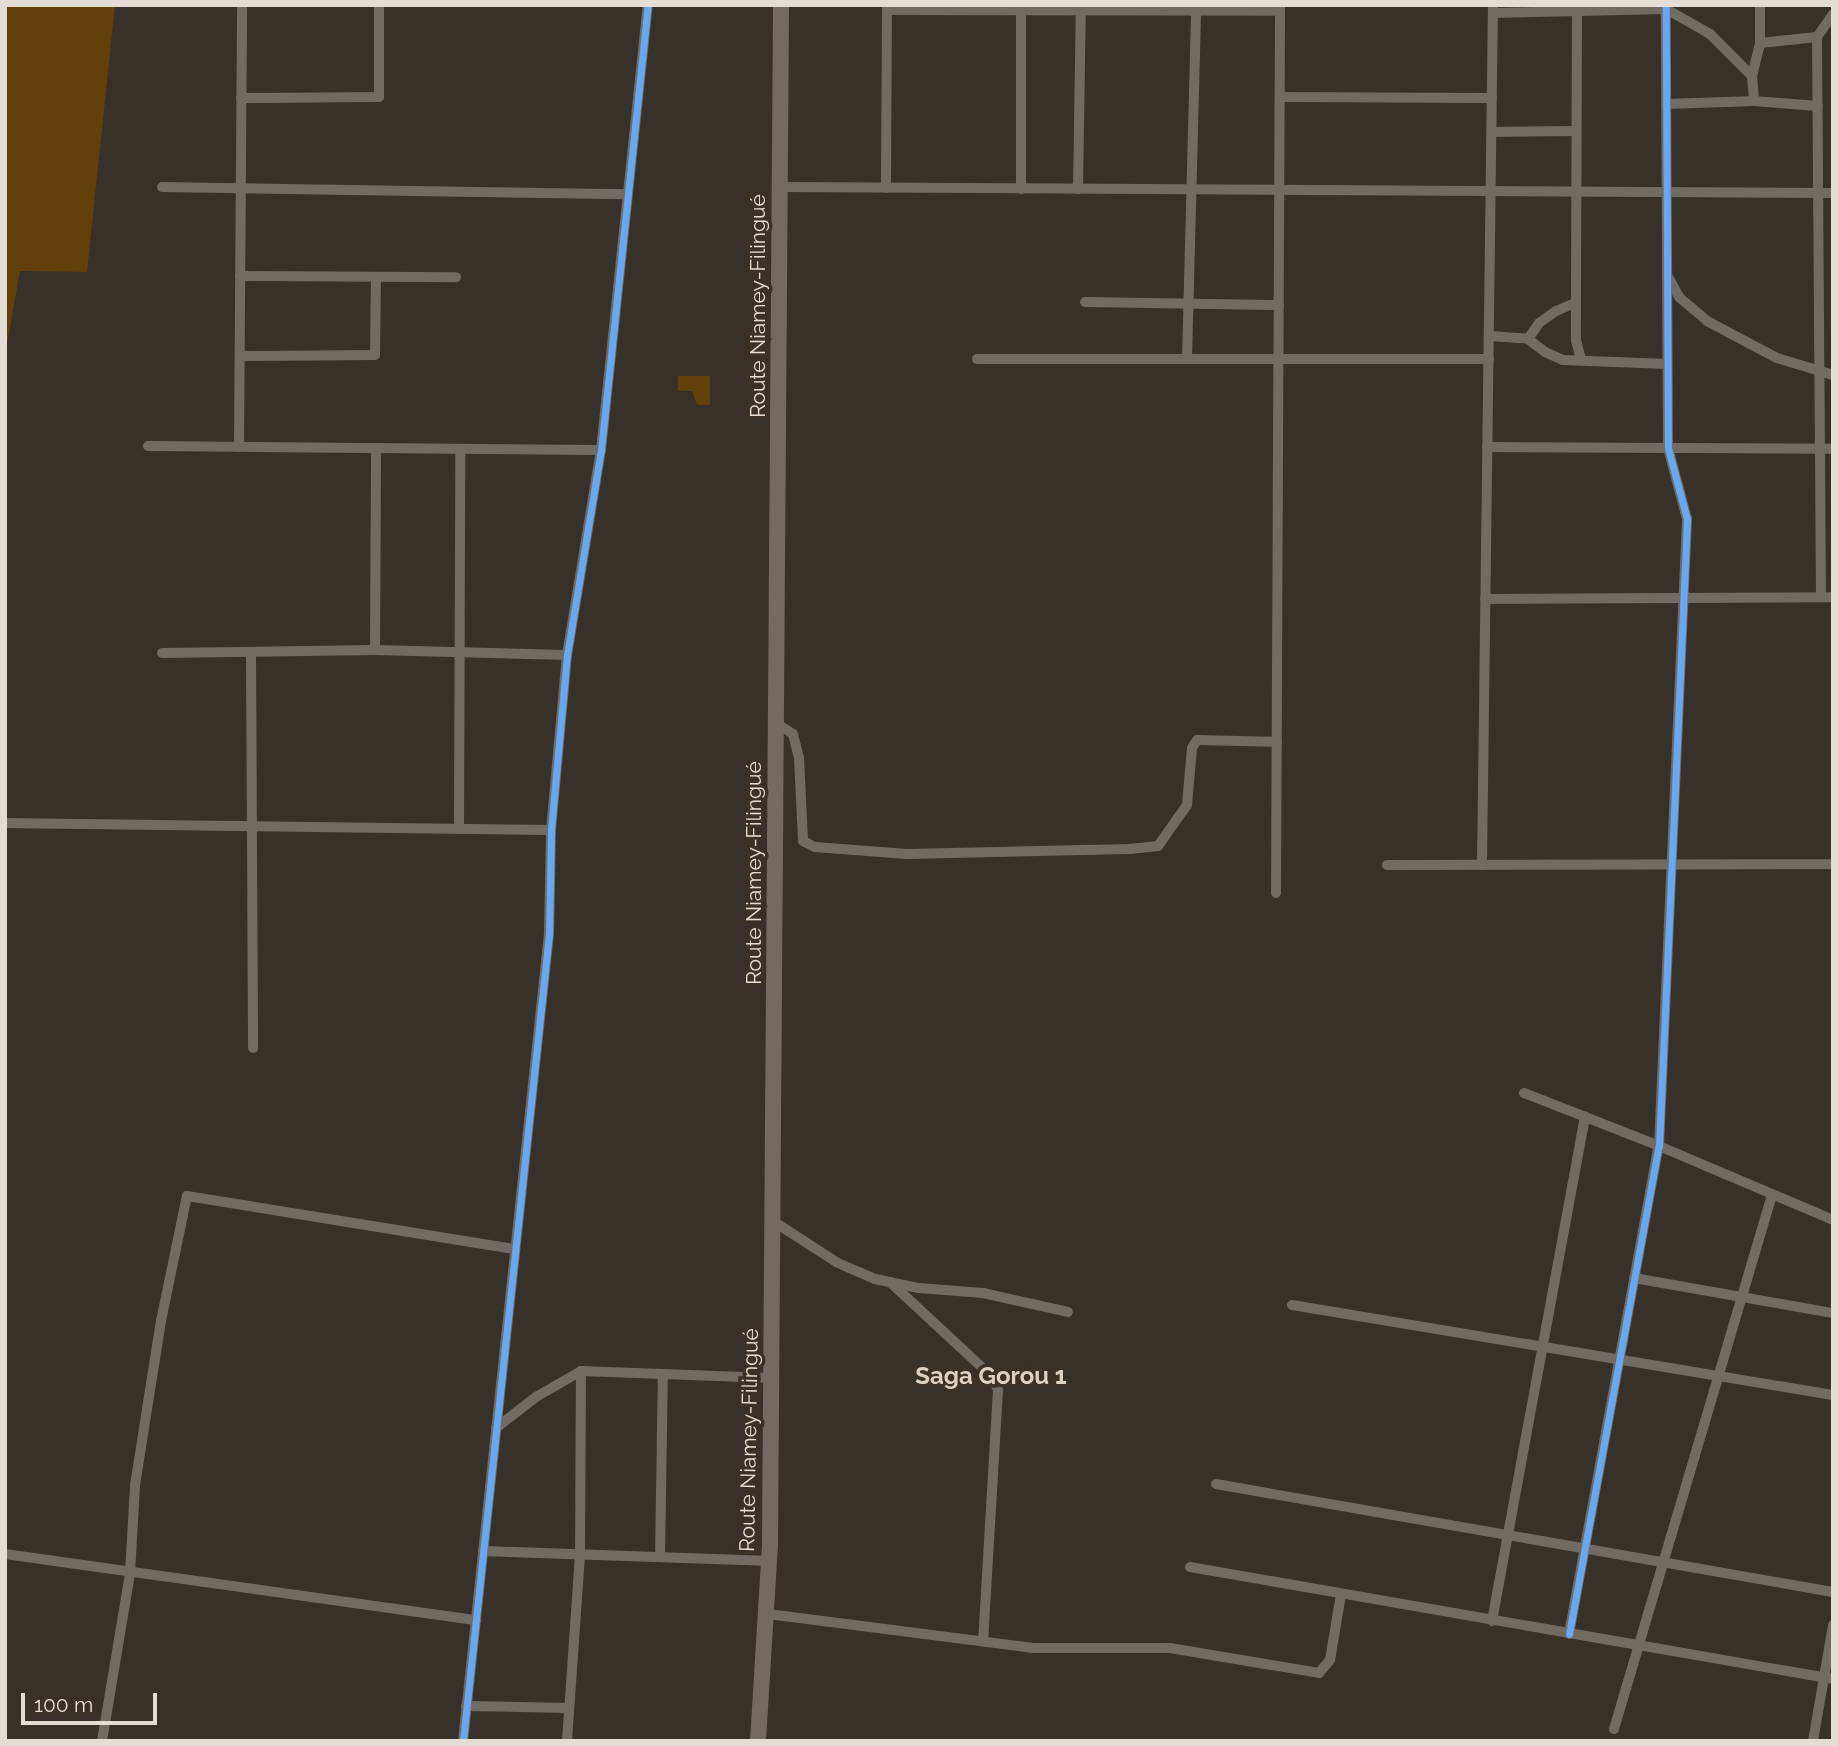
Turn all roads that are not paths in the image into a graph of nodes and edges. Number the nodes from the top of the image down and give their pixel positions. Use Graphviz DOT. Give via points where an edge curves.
graph roads {
  1 [pos="242,5"];
  2 [pos="379,5"];
  3 [pos="649,5"];
  4 [pos="781,5"];
  5 [pos="1759,5"];
  6 [pos="1666,7"];
  7 [pos="887,8"];
  8 [pos="1021,8"];
  9 [pos="1081,8"];
  10 [pos="1196,8"];
  11 [pos="1280,8"];
  12 [pos="1493,9"];
  13 [pos="1577,13"];
  14 [pos="1833,14"];
  15 [pos="1817,37"];
  16 [pos="1760,43"];
  17 [pos="1752,76"];
  18 [pos="1280,97"];
  19 [pos="242,98"];
  20 [pos="1492,98"];
  21 [pos="1754,101"];
  22 [pos="1666,104"];
  23 [pos="1818,106"];
  24 [pos="1575,131"];
  25 [pos="1492,132"];
  26 [pos="162,187"];
  27 [pos="780,187"];
  28 [pos="241,188"];
  29 [pos="886,188"];
  30 [pos="1021,189"];
  31 [pos="1078,189"];
  32 [pos="1192,190"];
  33 [pos="1279,190"];
  34 [pos="1491,191"];
  35 [pos="1574,192"];
  36 [pos="1666,192"];
  37 [pos="1819,193"];
  38 [pos="1833,193"];
  39 [pos="628,194"];
  40 [pos="1667,275"];
  41 [pos="240,276"];
  42 [pos="376,277"];
  43 [pos="456,277"];
  44 [pos="1085,303"];
  45 [pos="1575,303"];
  46 [pos="1189,304"];
  47 [pos="1279,305"];
  48 [pos="1489,336"];
  49 [pos="1528,339"];
  50 [pos="240,356"];
  51 [pos="977,359"];
  52 [pos="1187,359"];
  53 [pos="1279,359"];
  54 [pos="1489,359"];
  55 [pos="1581,360"];
  56 [pos="1667,364"];
  57 [pos="1821,371"];
  58 [pos="1833,375"];
  59 [pos="148,446"];
  60 [pos="239,447"];
  61 [pos="1487,447"];
  62 [pos="376,448"];
  63 [pos="1668,448"];
  64 [pos="460,449"];
  65 [pos="1820,449"];
  66 [pos="1833,449"];
  67 [pos="601,450"];
  68 [pos="1821,597"];
  69 [pos="1833,597"];
  70 [pos="1683,598"];
  71 [pos="1485,599"];
  72 [pos="375,650"];
  73 [pos="458,652"];
  74 [pos="162,653"];
  75 [pos="251,653"];
  76 [pos="568,655"];
  77 [pos="776,723"];
  78 [pos="1277,742"];
  79 [pos="5,823"];
  80 [pos="251,827"];
  81 [pos="459,830"];
  82 [pos="551,830"];
  83 [pos="1833,864"];
  84 [pos="1387,865"];
  85 [pos="1482,865"];
  86 [pos="1671,865"];
  87 [pos="1276,893"];
  88 [pos="253,1048"];
  89 [pos="1524,1093"];
  90 [pos="1585,1117"];
  91 [pos="1659,1146"];
  92 [pos="1772,1195"];
  93 [pos="1833,1220"];
  94 [pos="773,1221"];
  95 [pos="515,1249"];
  96 [pos="1634,1278"];
  97 [pos="890,1282"];
  98 [pos="1742,1297"];
  99 [pos="1292,1305"];
  100 [pos="1068,1312"];
  101 [pos="1833,1313"];
  102 [pos="1543,1347"];
  103 [pos="1619,1359"];
  104 [pos="581,1371"];
  105 [pos="663,1374"];
  106 [pos="1718,1376"];
  107 [pos="771,1378"];
  108 [pos="1833,1395"];
  109 [pos="496,1428"];
  110 [pos="1216,1485"];
  111 [pos="1508,1535"];
  112 [pos="1584,1549"];
  113 [pos="483,1551"];
  114 [pos="5,1554"];
  115 [pos="580,1555"];
  116 [pos="660,1558"];
  117 [pos="769,1561"];
  118 [pos="1663,1562"];
  119 [pos="1190,1567"];
  120 [pos="130,1573"];
  121 [pos="1833,1592"];
  122 [pos="1341,1594"];
  123 [pos="768,1614"];
  124 [pos="476,1620"];
  125 [pos="1492,1621"];
  126 [pos="1833,1625"];
  127 [pos="1569,1634"];
  128 [pos="983,1642"];
  129 [pos="1638,1646"];
  130 [pos="1828,1679"];
  131 [pos="467,1706"];
  132 [pos="568,1708"];
  133 [pos="1614,1729"];
  134 [pos="102,1741"];
  135 [pos="463,1741"];
  136 [pos="568,1741"];
  137 [pos="758,1741"];
  138 [pos="1812,1741"];
  1 -- 19 [label="street"];
  2 -- 19 [label="street" via="379,97"];
  3 -- 39 [label="street"];
  4 -- 27 [label="main road, Route Niamey-Filingué"];
  5 -- 16 [label="street"];
  6 -- 13 [label="street"];
  6 -- 17 [label="street" via="1710,34"];
  6 -- 22 [label="street"];
  7 -- 8 [label="street"];
  7 -- 29 [label="street"];
  8 -- 9 [label="street"];
  8 -- 30 [label="street"];
  9 -- 10 [label="street"];
  9 -- 31 [label="street"];
  10 -- 11 [label="street"];
  10 -- 32 [label="street"];
  11 -- 18 [label="street"];
  12 -- 13 [label="street"];
  12 -- 20 [label="street"];
  13 -- 24 [label="street"];
  14 -- 15 [label="street"];
  15 -- 16 [label="street"];
  15 -- 23 [label="street"];
  16 -- 17 [label="street"];
  17 -- 21 [label="street"];
  18 -- 20 [label="street"];
  18 -- 33 [label="street"];
  19 -- 28 [label="street"];
  20 -- 25 [label="street"];
  21 -- 22 [label="street"];
  21 -- 23 [label="street"];
  22 -- 36 [label="street"];
  23 -- 37 [label="street"];
  24 -- 25 [label="street"];
  24 -- 35 [label="street"];
  25 -- 34 [label="street"];
  26 -- 28 [label="street"];
  27 -- 29 [label="street"];
  27 -- 77 [label="main road, Route Niamey-Filingué"];
  28 -- 39 [label="street"];
  28 -- 41 [label="street"];
  29 -- 30 [label="street"];
  30 -- 31 [label="street"];
  31 -- 32 [label="street"];
  32 -- 33 [label="street"];
  32 -- 46 [label="street"];
  33 -- 34 [label="street"];
  33 -- 47 [label="street"];
  34 -- 35 [label="street"];
  34 -- 48 [label="street"];
  35 -- 36 [label="street"];
  35 -- 45 [label="street"];
  36 -- 37 [label="street"];
  36 -- 40 [label="street"];
  37 -- 38 [label="street"];
  37 -- 57 [label="street"];
  39 -- 67 [label="street"];
  40 -- 56 [label="street"];
  40 -- 57 [label="street" via="1680,298 1707,321 1777,358"];
  41 -- 42 [label="street"];
  41 -- 50 [label="street"];
  42 -- 43 [label="street"];
  42 -- 50 [label="street" via="375,355"];
  44 -- 46 [label="street"];
  45 -- 49 [label="street" via="1539,323"];
  45 -- 55 [label="street"];
  46 -- 47 [label="street"];
  46 -- 52 [label="street"];
  47 -- 53 [label="street"];
  48 -- 49 [label="street"];
  48 -- 54 [label="street"];
  49 -- 55 [label="street" via="1563,360"];
  50 -- 60 [label="street"];
  51 -- 52 [label="street"];
  52 -- 53 [label="street"];
  53 -- 54 [label="street"];
  53 -- 78 [label="street"];
  54 -- 61 [label="street"];
  55 -- 56 [label="street"];
  56 -- 63 [label="street"];
  57 -- 58 [label="street"];
  57 -- 65 [label="street"];
  59 -- 60 [label="street"];
  60 -- 62 [label="street"];
  61 -- 63 [label="street"];
  61 -- 71 [label="street"];
  62 -- 64 [label="street"];
  62 -- 72 [label="street"];
  63 -- 65 [label="street"];
  63 -- 70 [label="street" via="1687,519"];
  64 -- 67 [label="street"];
  64 -- 73 [label="street"];
  65 -- 66 [label="street"];
  65 -- 68 [label="street"];
  67 -- 76 [label="street"];
  68 -- 69 [label="street"];
  68 -- 70 [label="street"];
  70 -- 71 [label="street"];
  70 -- 86 [label="street"];
  71 -- 85 [label="street"];
  72 -- 73 [label="street"];
  72 -- 75 [label="street"];
  73 -- 76 [label="street"];
  73 -- 81 [label="street"];
  74 -- 75 [label="street"];
  75 -- 80 [label="street"];
  76 -- 82 [label="street"];
  77 -- 78 [label="street" via="793,734 799,758 803,841 816,847 907,854 1158,846 1187,804 1192,748 1197,740"];
  77 -- 94 [label="main road, Route Niamey-Filingué"];
  78 -- 87 [label="street"];
  79 -- 80 [label="street"];
  80 -- 81 [label="street"];
  80 -- 88 [label="street"];
  81 -- 82 [label="street"];
  82 -- 95 [label="street" via="549,934"];
  83 -- 86 [label="street"];
  84 -- 85 [label="street"];
  85 -- 86 [label="street"];
  86 -- 91 [label="street"];
  89 -- 90 [label="street"];
  90 -- 91 [label="street"];
  90 -- 102 [label="street"];
  91 -- 92 [label="street"];
  91 -- 96 [label="street"];
  92 -- 93 [label="street"];
  92 -- 98 [label="street"];
  94 -- 97 [label="street" via="838,1263"];
  94 -- 107 [label="main road, Route Niamey-Filingué"];
  95 -- 109 [label="street"];
  95 -- 120 [label="street" via="187,1196 135,1485"];
  96 -- 98 [label="street"];
  96 -- 103 [label="street"];
  97 -- 100 [label="street" via="983,1293"];
  97 -- 128 [label="street" via="992,1376 998,1390"];
  98 -- 101 [label="street"];
  98 -- 106 [label="street"];
  99 -- 102 [label="street"];
  102 -- 103 [label="street"];
  102 -- 111 [label="street"];
  103 -- 106 [label="street"];
  103 -- 112 [label="street"];
  104 -- 105 [label="street"];
  104 -- 109 [label="street"];
  104 -- 115 [label="street"];
  105 -- 107 [label="street"];
  105 -- 116 [label="street"];
  106 -- 108 [label="street"];
  106 -- 118 [label="street"];
  107 -- 117 [label="main road, Route Niamey-Filingué"];
  109 -- 113 [label="street"];
  110 -- 111 [label="street"];
  111 -- 112 [label="street"];
  111 -- 125 [label="street"];
  112 -- 118 [label="street"];
  112 -- 127 [label="street"];
  113 -- 115 [label="street"];
  113 -- 124 [label="street"];
  114 -- 120 [label="street"];
  115 -- 116 [label="street"];
  115 -- 132 [label="street"];
  116 -- 117 [label="street"];
  117 -- 123 [label="main road, Route Niamey-Filingué"];
  118 -- 121 [label="street"];
  118 -- 129 [label="street"];
  119 -- 122 [label="street"];
  120 -- 124 [label="street"];
  120 -- 134 [label="street"];
  122 -- 125 [label="street"];
  122 -- 128 [label="street" via="1330,1660 1319,1673 1170,1648 1032,1648"];
  123 -- 128 [label="street"];
  123 -- 137 [label="main road, Route Niamey-Filingué"];
  124 -- 131 [label="street"];
  125 -- 127 [label="street"];
  126 -- 130 [label="street"];
  127 -- 129 [label="street"];
  129 -- 130 [label="street"];
  129 -- 133 [label="street"];
  130 -- 138 [label="street"];
  131 -- 132 [label="street"];
  131 -- 135 [label="street"];
  132 -- 136 [label="street"];
}
